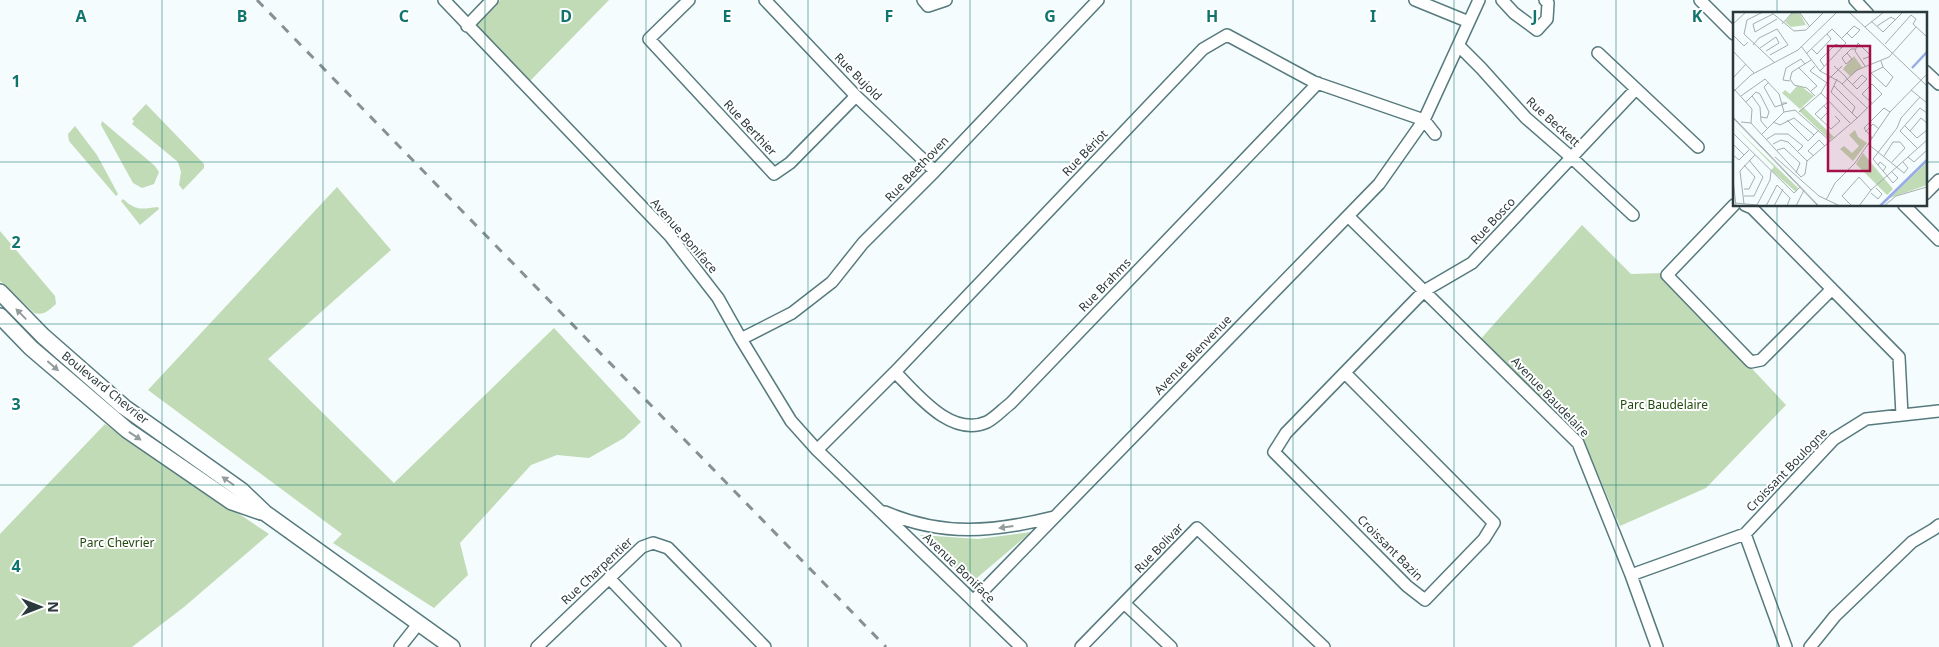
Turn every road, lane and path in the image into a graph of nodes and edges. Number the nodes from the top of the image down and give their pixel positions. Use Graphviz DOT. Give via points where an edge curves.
graph roads {
  1 [pos="444,0"];
  2 [pos="492,0"];
  3 [pos="689,0"];
  4 [pos="765,0"];
  5 [pos="923,0"];
  6 [pos="946,0"];
  7 [pos="1415,0"];
  8 [pos="1479,0"];
  9 [pos="1502,0"];
  10 [pos="1544,0"];
  11 [pos="1700,0"];
  12 [pos="1855,0"];
  13 [pos="1094,1"];
  14 [pos="1866,12"];
  15 [pos="1470,22"];
  16 [pos="467,26"];
  17 [pos="1733,33"];
  18 [pos="1458,46"];
  19 [pos="1598,53"];
  20 [pos="1926,72"];
  21 [pos="1318,83"];
  22 [pos="1939,84"];
  23 [pos="1636,89"];
  24 [pos="856,96"];
  25 [pos="1424,120"];
  26 [pos="1435,134"];
  27 [pos="1698,147"];
  28 [pos="1572,158"];
  29 [pos="935,170"];
  30 [pos="1939,180"];
  31 [pos="1926,193"];
  32 [pos="1733,206"];
  33 [pos="1747,206"];
  34 [pos="1909,207"];
  35 [pos="1633,215"];
  36 [pos="1348,216"];
  37 [pos="1939,240"];
  38 [pos="1831,290"];
  39 [pos="1424,291"];
  40 [pos="0,292"];
  41 [pos="0,316"];
  42 [pos="741,339"];
  43 [pos="895,372"];
  44 [pos="1345,372"];
  45 [pos="1939,411"];
  46 [pos="1902,416"];
  47 [pos="817,450"];
  48 [pos="878,509"];
  49 [pos="265,513"];
  50 [pos="1054,517"];
  51 [pos="1939,525"];
  52 [pos="1745,534"];
  53 [pos="1631,575"];
  54 [pos="609,578"];
  55 [pos="973,601"];
  56 [pos="1124,603"];
  57 [pos="419,623"];
  58 [pos="400,647"];
  59 [pos="452,647"];
  60 [pos="537,647"];
  61 [pos="675,647"];
  62 [pos="765,647"];
  63 [pos="1021,647"];
  64 [pos="1081,647"];
  65 [pos="1171,647"];
  66 [pos="1324,647"];
  67 [pos="1657,647"];
  68 [pos="1786,647"];
  69 [pos="1810,647"];
  1 -- 16 [label="street, Avenue Boniface"];
  2 -- 16 [label="street"];
  3 -- 24 [label="street, Rue Berthier" via="649,39 774,174 790,163"];
  4 -- 24 [label="street, Rue Bujold"];
  5 -- 6 [label="street" via="928,6"];
  7 -- 15 [label="street"];
  8 -- 15 [label="street, Avenue Bienvenue"];
  9 -- 10 [label="street" via="1537,30 1547,19 1548,4"];
  11 -- 17 [label="street"];
  12 -- 14 [label="street"];
  13 -- 29 [label="street, Rue Beethoven"];
  15 -- 18 [label="street, Avenue Bienvenue"];
  16 -- 42 [label="street, Avenue Boniface" via="670,236 718,298"];
  18 -- 25 [label="street, Avenue Bienvenue"];
  18 -- 28 [label="street, Rue Beckett" via="1526,118"];
  19 -- 23 [label="street"];
  20 -- 22 [label="street"];
  21 -- 25 [label="street, Rue Bériot"];
  21 -- 43 [label="street, Rue Bériot" via="1227,35 1203,49"];
  21 -- 43 [label="street, Rue Brahms" via="1011,403 987,422 970,426 951,422"];
  23 -- 27 [label="street"];
  23 -- 28 [label="street, Rue Bosco"];
  24 -- 29 [label="street, Rue Bujold"];
  25 -- 26 [label="street"];
  25 -- 36 [label="street, Avenue Bienvenue" via="1379,184"];
  28 -- 35 [label="street, Rue Beckett"];
  28 -- 39 [label="street, Rue Bosco" via="1472,263"];
  29 -- 42 [label="street, Rue Beethoven" via="863,243 832,282 792,313"];
  30 -- 31 [label="street"];
  32 -- 38 [label="street" via="1667,274 1751,362 1761,360"];
  33 -- 38 [label="street"];
  34 -- 37 [label="street"];
  36 -- 39 [label="street, Avenue Baudelaire"];
  36 -- 50 [label="street, Avenue Bienvenue"];
  38 -- 46 [label="street" via="1899,357"];
  39 -- 44 [label="street, Croissant Bazin"];
  39 -- 53 [label="street, Avenue Baudelaire" via="1578,443"];
  49 -- 40 [label="street, Boulevard Chevrier, one-way" via="241,490 124,407 43,336"];
  41 -- 49 [label="street, Boulevard Chevrier, one-way" via="31,348 127,430 232,502"];
  42 -- 47 [label="street, Avenue Boniface" via="791,422"];
  43 -- 47 [label="street, Rue Bériot"];
  44 -- 44 [label="street, Croissant Bazin" via="1494,523 1484,539 1425,600 1274,452 1286,433"];
  45 -- 46 [label="street, Croissant Boulogne"];
  46 -- 52 [label="street, Croissant Boulogne" via="1866,420 1834,439"];
  47 -- 48 [label="street, Avenue Boniface"];
  50 -- 48 [label="street, Avenue Boniface, one-way" via="985,530 949,529 908,522"];
  48 -- 55 [label="street, Avenue Boniface"];
  49 -- 57 [label="street, Boulevard Chevrier"];
  50 -- 55 [label="street, Avenue Bienvenue"];
  51 -- 69 [label="street" via="1912,542 1835,616"];
  52 -- 53 [label="street, Croissant Boulogne"];
  52 -- 68 [label="street"];
  53 -- 67 [label="street, Avenue Baudelaire"];
  54 -- 60 [label="street, Rue Charpentier"];
  54 -- 61 [label="street"];
  54 -- 62 [label="street, Rue Charpentier" via="642,547 653,543 668,548"];
  55 -- 63 [label="street, Avenue Boniface"];
  56 -- 64 [label="street, Rue Bolivar"];
  56 -- 65 [label="street"];
  56 -- 66 [label="street, Rue Bolivar" via="1198,528"];
  57 -- 58 [label="street"];
  57 -- 59 [label="street, Boulevard Chevrier"];
}
